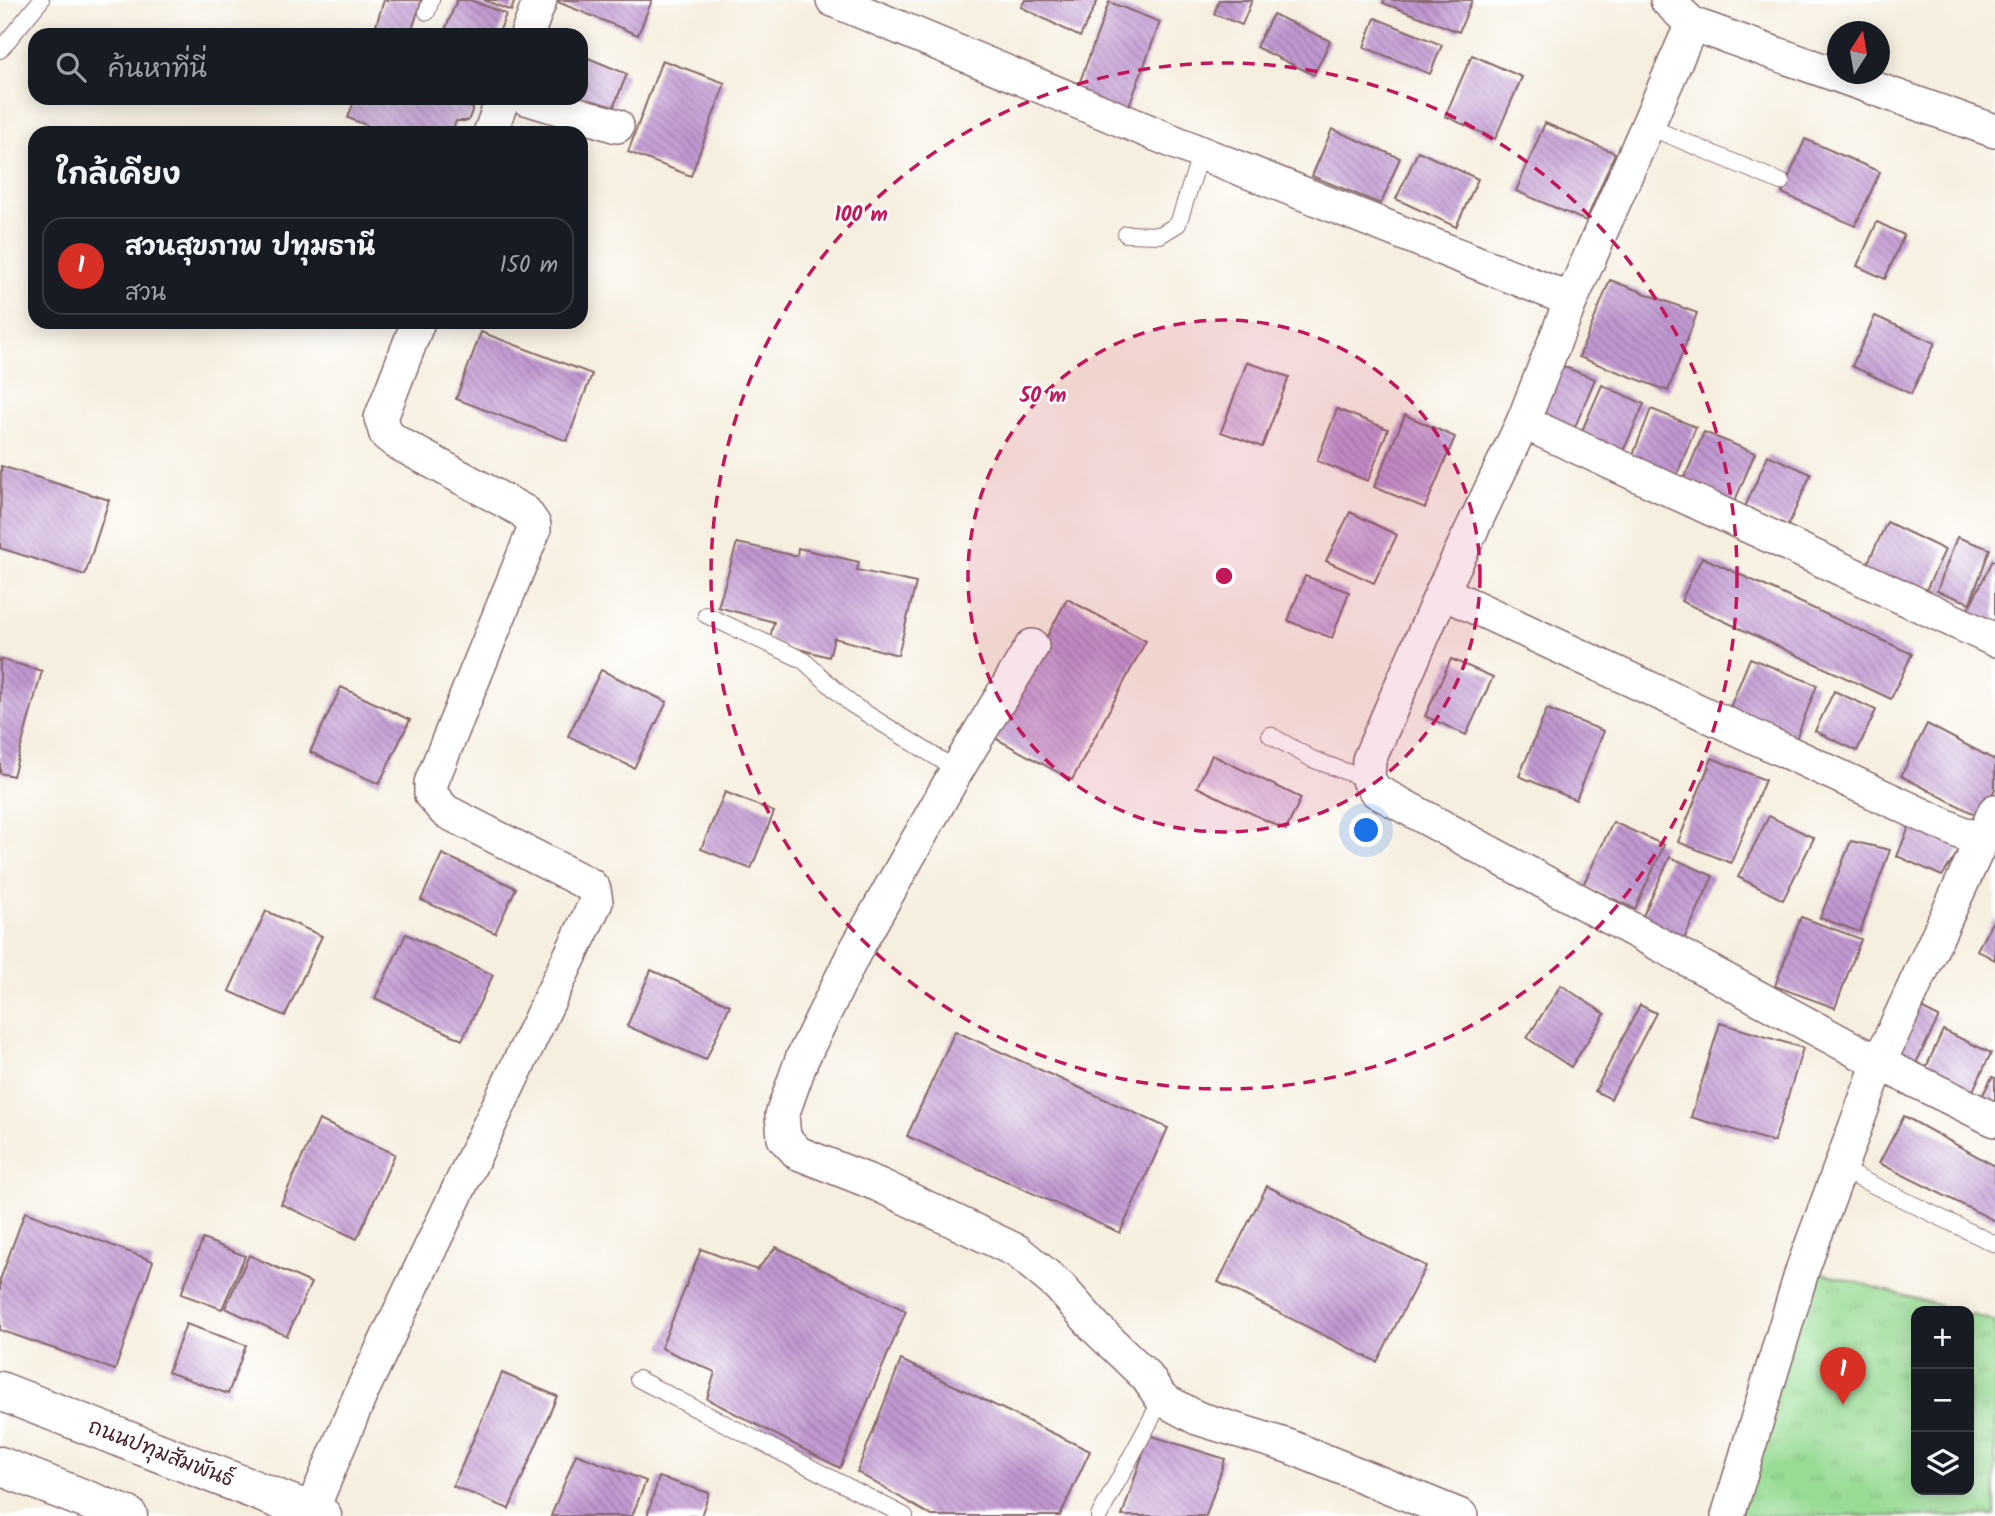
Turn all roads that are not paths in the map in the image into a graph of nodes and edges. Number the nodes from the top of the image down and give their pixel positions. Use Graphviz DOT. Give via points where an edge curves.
graph roads {
  1 [pos="41,0"];
  2 [pos="540,0"];
  3 [pos="833,0"];
  4 [pos="1667,0"];
  5 [pos="1692,24"];
  6 [pos="530,28"];
  7 [pos="0,50"];
  8 [pos="500,105"];
  9 [pos="548,105"];
  10 [pos="493,126"];
  11 [pos="1647,126"];
  12 [pos="617,127"];
  13 [pos="1995,131"];
  14 [pos="1201,153"];
  15 [pos="1781,182"];
  16 [pos="1126,234"];
  17 [pos="1571,300"];
  18 [pos="415,329"];
  19 [pos="1523,422"];
  20 [pos="1442,592"];
  21 [pos="706,615"];
  22 [pos="1995,640"];
  23 [pos="1032,646"];
  24 [pos="1270,735"];
  25 [pos="957,770"];
  26 [pos="1368,780"];
  27 [pos="1995,811"];
  28 [pos="1980,842"];
  29 [pos="1879,1063"];
  30 [pos="1995,1120"];
  31 [pos="1840,1169"];
  32 [pos="1995,1244"];
  33 [pos="638,1379"];
  34 [pos="0,1391"];
  35 [pos="1163,1399"];
  36 [pos="0,1466"];
  37 [pos="316,1514"];
  38 [pos="128,1516"];
  39 [pos="905,1516"];
  40 [pos="1099,1516"];
  41 [pos="1461,1516"];
  42 [pos="1728,1516"];
  1 -- 7 [label="lane"];
  2 -- 6 [label="street"];
  3 -- 14 [label="street"];
  4 -- 5 [label="street"];
  5 -- 11 [label="street"];
  5 -- 13 [label="street"];
  8 -- 10 [label="street"];
  9 -- 12 [label="street"];
  11 -- 15 [label="lane"];
  11 -- 17 [label="street"];
  14 -- 16 [label="lane" via="1178,224 1160,235"];
  14 -- 17 [label="street"];
  17 -- 19 [label="street"];
  18 -- 37 [label="street" via="381,418 386,434 525,512 534,525 431,783 431,795 445,811 590,885 596,902 362,1391"];
  19 -- 20 [label="street"];
  19 -- 22 [label="street"];
  20 -- 26 [label="street" via="1369,760"];
  20 -- 28 [label="street"];
  21 -- 25 [label="lane" via="803,660 851,704"];
  23 -- 25 [label="street"];
  24 -- 26 [label="lane" via="1312,759"];
  25 -- 35 [label="street" via="853,955 802,1059 782,1115 784,1138 798,1153 879,1185 1017,1251 1059,1286"];
  26 -- 29 [label="street" via="1376,790"];
  27 -- 28 [label="street"];
  28 -- 29 [label="street"];
  29 -- 30 [label="street"];
  29 -- 31 [label="street"];
  31 -- 32 [label="lane"];
  31 -- 42 [label="street" via="1804,1268"];
  33 -- 39 [label="lane"];
  34 -- 37 [label="street, ถนนปทุมสัมพันธ์"];
  35 -- 40 [label="lane"];
  35 -- 41 [label="street" via="1197,1418 1288,1446"];
  36 -- 38 [label="street"];
}
